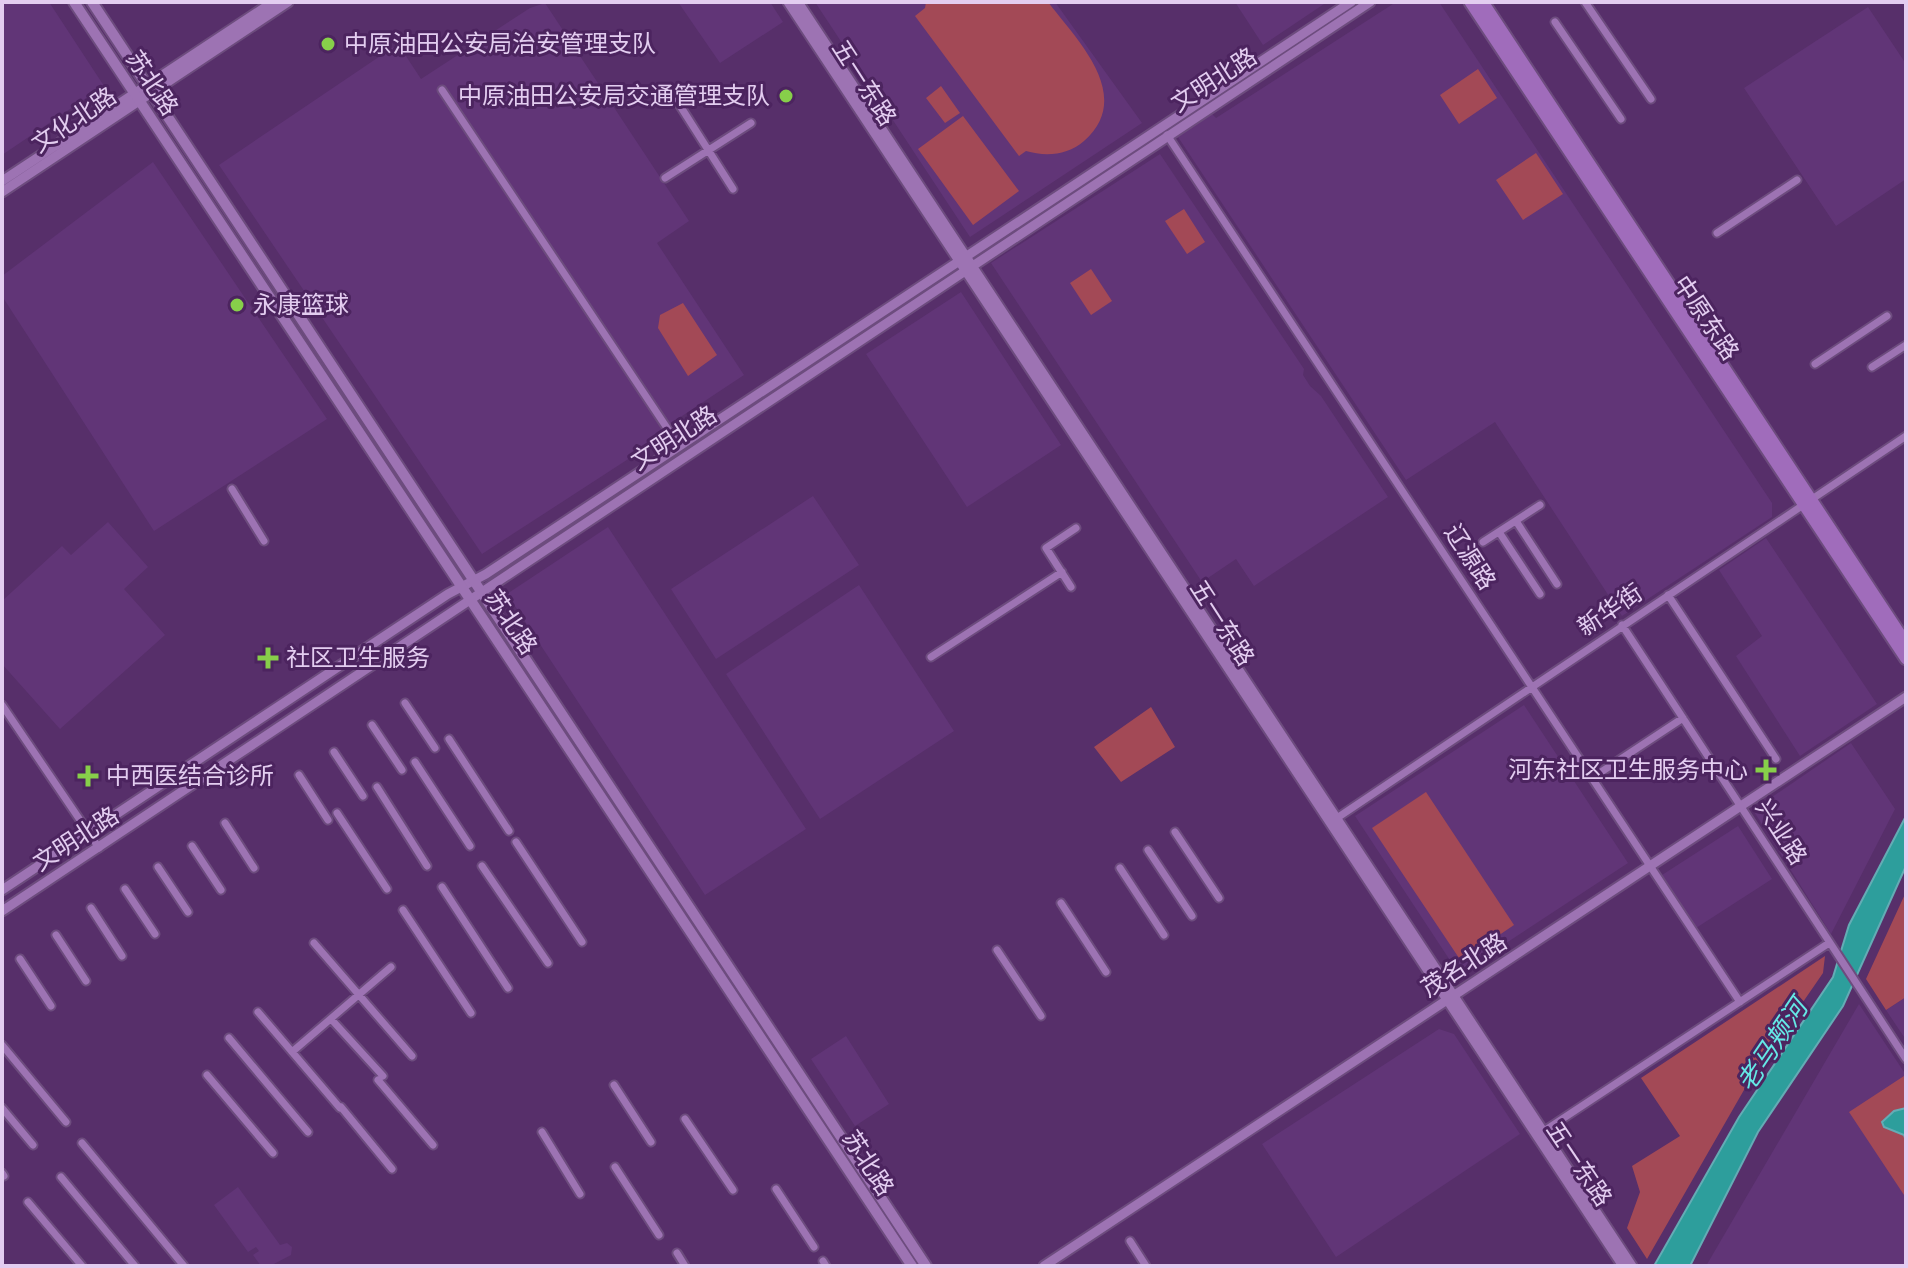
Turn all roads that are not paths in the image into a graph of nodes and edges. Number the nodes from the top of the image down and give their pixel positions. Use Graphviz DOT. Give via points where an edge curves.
graph roads {
  1 [pos="74,2"];
  2 [pos="92,2"];
  3 [pos="273,2"];
  4 [pos="288,2"];
  5 [pos="788,2"];
  6 [pos="798,2"];
  7 [pos="1351,2"];
  8 [pos="1370,2"];
  9 [pos="1470,2"];
  10 [pos="1483,2"];
  11 [pos="1585,2"];
  12 [pos="1555,22"];
  13 [pos="149,89"];
  14 [pos="442,90"];
  15 [pos="137,97"];
  16 [pos="1651,99"];
  17 [pos="677,101"];
  18 [pos="1621,119"];
  19 [pos="751,123"];
  20 [pos="1167,135"];
  21 [pos="708,150"];
  22 [pos="665,178"];
  23 [pos="1797,180"];
  24 [pos="2,181"];
  25 [pos="733,189"];
  26 [pos="2,192"];
  27 [pos="1717,233"];
  28 [pos="964,263"];
  29 [pos="1887,316"];
  30 [pos="1906,345"];
  31 [pos="1815,364"];
  32 [pos="1872,367"];
  33 [pos="1906,436"];
  34 [pos="679,446"];
  35 [pos="232,489"];
  36 [pos="1807,501"];
  37 [pos="1540,505"];
  38 [pos="1516,521"];
  39 [pos="1076,528"];
  40 [pos="1499,532"];
  41 [pos="264,541"];
  42 [pos="1483,542"];
  43 [pos="1062,572"];
  44 [pos="474,581"];
  45 [pos="1557,584"];
  46 [pos="463,587"];
  47 [pos="1071,587"];
  48 [pos="481,592"];
  49 [pos="1540,594"];
  50 [pos="1668,595"];
  51 [pos="472,601"];
  52 [pos="1622,625"];
  53 [pos="1906,643"];
  54 [pos="931,657"];
  55 [pos="1906,659"];
  56 [pos="1531,687"];
  57 [pos="1906,697"];
  58 [pos="405,703"];
  59 [pos="2,705"];
  60 [pos="1683,718"];
  61 [pos="372,725"];
  62 [pos="449,739"];
  63 [pos="435,748"];
  64 [pos="334,752"];
  65 [pos="1776,759"];
  66 [pos="415,762"];
  67 [pos="402,770"];
  68 [pos="299,775"];
  69 [pos="1592,778"];
  70 [pos="377,787"];
  71 [pos="363,796"];
  72 [pos="1740,806"];
  73 [pos="337,813"];
  74 [pos="1337,818"];
  75 [pos="328,820"];
  76 [pos="225,823"];
  77 [pos="509,831"];
  78 [pos="89,832"];
  79 [pos="1175,832"];
  80 [pos="516,842"];
  81 [pos="192,846"];
  82 [pos="470,846"];
  83 [pos="99,848"];
  84 [pos="1148,850"];
  85 [pos="427,866"];
  86 [pos="482,866"];
  87 [pos="1650,866"];
  88 [pos="158,867"];
  89 [pos="254,868"];
  90 [pos="1120,868"];
  91 [pos="442,887"];
  92 [pos="125,889"];
  93 [pos="387,889"];
  94 [pos="2,890"];
  95 [pos="221,890"];
  96 [pos="1219,898"];
  97 [pos="1061,903"];
  98 [pos="91,908"];
  99 [pos="403,910"];
  100 [pos="2,911"];
  101 [pos="188,912"];
  102 [pos="1192,916"];
  103 [pos="155,934"];
  104 [pos="56,935"];
  105 [pos="1164,935"];
  106 [pos="582,942"];
  107 [pos="314,943"];
  108 [pos="1829,943"];
  109 [pos="997,950"];
  110 [pos="122,956"];
  111 [pos="20,959"];
  112 [pos="548,963"];
  113 [pos="391,967"];
  114 [pos="1106,972"];
  115 [pos="86,981"];
  116 [pos="508,988"];
  117 [pos="359,995"];
  118 [pos="1451,998"];
  119 [pos="1740,1002"];
  120 [pos="51,1006"];
  121 [pos="258,1012"];
  122 [pos="471,1013"];
  123 [pos="1041,1016"];
  124 [pos="331,1019"];
  125 [pos="229,1038"];
  126 [pos="2,1045"];
  127 [pos="292,1052"];
  128 [pos="412,1056"];
  129 [pos="1906,1059"];
  130 [pos="207,1075"];
  131 [pos="614,1085"];
  132 [pos="2,1108"];
  133 [pos="685,1119"];
  134 [pos="66,1122"];
  135 [pos="1544,1131"];
  136 [pos="308,1132"];
  137 [pos="542,1132"];
  138 [pos="651,1142"];
  139 [pos="82,1143"];
  140 [pos="33,1145"];
  141 [pos="433,1145"];
  142 [pos="273,1153"];
  143 [pos="615,1167"];
  144 [pos="392,1169"];
  145 [pos="61,1177"];
  146 [pos="776,1189"];
  147 [pos="733,1190"];
  148 [pos="580,1194"];
  149 [pos="28,1202"];
  150 [pos="659,1235"];
  151 [pos="1130,1241"];
  152 [pos="814,1247"];
  153 [pos="677,1253"];
  154 [pos="82,1266"];
  155 [pos="135,1266"];
  156 [pos="184,1266"];
  157 [pos="685,1266"];
  158 [pos="912,1266"];
  159 [pos="926,1266"];
  160 [pos="1044,1266"];
  161 [pos="1146,1266"];
  162 [pos="1623,1266"];
  163 [pos="1632,1266"];
  1 -- 15 [label="main road, 苏北路"];
  2 -- 13 [label="main road, 苏北路"];
  3 -- 13 [label="street, 文化北路"];
  4 -- 13 [label="street, 文化北路"];
  5 -- 28 [label="street, 五一东路"];
  6 -- 28 [label="street, 五一东路"];
  7 -- 28 [label="street, 文明北路"];
  8 -- 20 [label="street, 文明北路"];
  9 -- 36 [label="main road, 中原东路"];
  10 -- 36 [label="main road, 中原东路"];
  11 -- 16 [label="street"];
  12 -- 18 [label="street"];
  13 -- 15 [label="street, 文化北路"];
  13 -- 44 [label="main road, 苏北路"];
  14 -- 34 [label="street"];
  15 -- 24 [label="street, 文化北路"];
  15 -- 26 [label="street, 文化北路"];
  15 -- 46 [label="main road, 苏北路"];
  17 -- 21 [label="street"];
  19 -- 21 [label="street"];
  20 -- 28 [label="street, 文明北路"];
  20 -- 56 [label="street, 辽源路"];
  21 -- 22 [label="street"];
  21 -- 25 [label="street"];
  23 -- 27 [label="street"];
  28 -- 34 [label="street, 文明北路"];
  28 -- 48 [label="street, 文明北路"];
  28 -- 74 [label="street, 五一东路"];
  28 -- 118 [label="street, 五一东路"];
  29 -- 31 [label="street"];
  30 -- 32 [label="street"];
  33 -- 36 [label="street, 新华街"];
  34 -- 44 [label="street, 文明北路"];
  35 -- 41 [label="street"];
  36 -- 50 [label="street, 新华街"];
  36 -- 53 [label="main road, 中原东路"];
  36 -- 55 [label="main road, 中原东路"];
  37 -- 38 [label="street"];
  38 -- 40 [label="street"];
  38 -- 45 [label="street"];
  39 -- 43 [label="street" via="1046,548"];
  40 -- 42 [label="street"];
  40 -- 49 [label="street"];
  43 -- 47 [label="street"];
  43 -- 54 [label="street"];
  44 -- 46 [label="street, 文明北路"];
  44 -- 48 [label="main road, 苏北路"];
  46 -- 51 [label="main road, 苏北路"];
  46 -- 78 [label="street, 文明北路"];
  48 -- 51 [label="street, 文明北路"];
  48 -- 159 [label="main road, 苏北路"];
  50 -- 52 [label="street, 新华街"];
  50 -- 65 [label="street"];
  51 -- 83 [label="street, 文明北路"];
  51 -- 158 [label="main road, 苏北路"];
  52 -- 56 [label="street, 新华街"];
  52 -- 60 [label="street, 兴业路"];
  56 -- 69 [label="street, 辽源路"];
  56 -- 74 [label="street, 新华街"];
  57 -- 72 [label="street, 茂名北路"];
  58 -- 63 [label="street"];
  59 -- 78 [label="street"];
  60 -- 69 [label="street"];
  60 -- 72 [label="street, 兴业路"];
  61 -- 67 [label="street"];
  62 -- 77 [label="street"];
  64 -- 71 [label="street"];
  66 -- 82 [label="street"];
  68 -- 75 [label="street"];
  69 -- 87 [label="street, 辽源路"];
  70 -- 85 [label="street"];
  72 -- 87 [label="street, 茂名北路"];
  72 -- 108 [label="street, 兴业路"];
  73 -- 93 [label="street"];
  74 -- 118 [label="street, 五一东路"];
  76 -- 89 [label="street"];
  78 -- 83 [label="street"];
  78 -- 94 [label="street, 文明北路"];
  79 -- 96 [label="street"];
  80 -- 106 [label="street"];
  81 -- 95 [label="street"];
  83 -- 100 [label="street, 文明北路"];
  84 -- 102 [label="street"];
  86 -- 112 [label="street"];
  87 -- 118 [label="street, 茂名北路"];
  87 -- 119 [label="street, 辽源路"];
  88 -- 101 [label="street"];
  90 -- 105 [label="street"];
  91 -- 116 [label="street"];
  92 -- 103 [label="street"];
  97 -- 114 [label="street"];
  98 -- 110 [label="street"];
  99 -- 122 [label="street"];
  104 -- 115 [label="street"];
  107 -- 117 [label="street"];
  108 -- 119 [label="street"];
  108 -- 129 [label="street, 兴业路"];
  109 -- 123 [label="street"];
  111 -- 120 [label="street"];
  113 -- 117 [label="street"];
  117 -- 124 [label="street"];
  117 -- 128 [label="street"];
  118 -- 135 [label="street, 五一东路"];
  118 -- 160 [label="street, 茂名北路"];
  118 -- 162 [label="street, 五一东路"];
  119 -- 135 [label="street"];
  121 -- 127 [label="street"];
  124 -- 127 [label="street"];
  124 -- 141 [label="street"];
  125 -- 136 [label="street"];
  126 -- 134 [label="street"];
  127 -- 144 [label="street"];
  130 -- 142 [label="street"];
  131 -- 138 [label="street"];
  132 -- 140 [label="street"];
  133 -- 147 [label="street"];
  135 -- 163 [label="street, 五一东路"];
  137 -- 148 [label="street"];
  139 -- 156 [label="street"];
  143 -- 150 [label="street"];
  145 -- 155 [label="street"];
  146 -- 152 [label="street"];
  149 -- 154 [label="street"];
  151 -- 161 [label="street"];
  153 -- 157 [label="street"];
}
